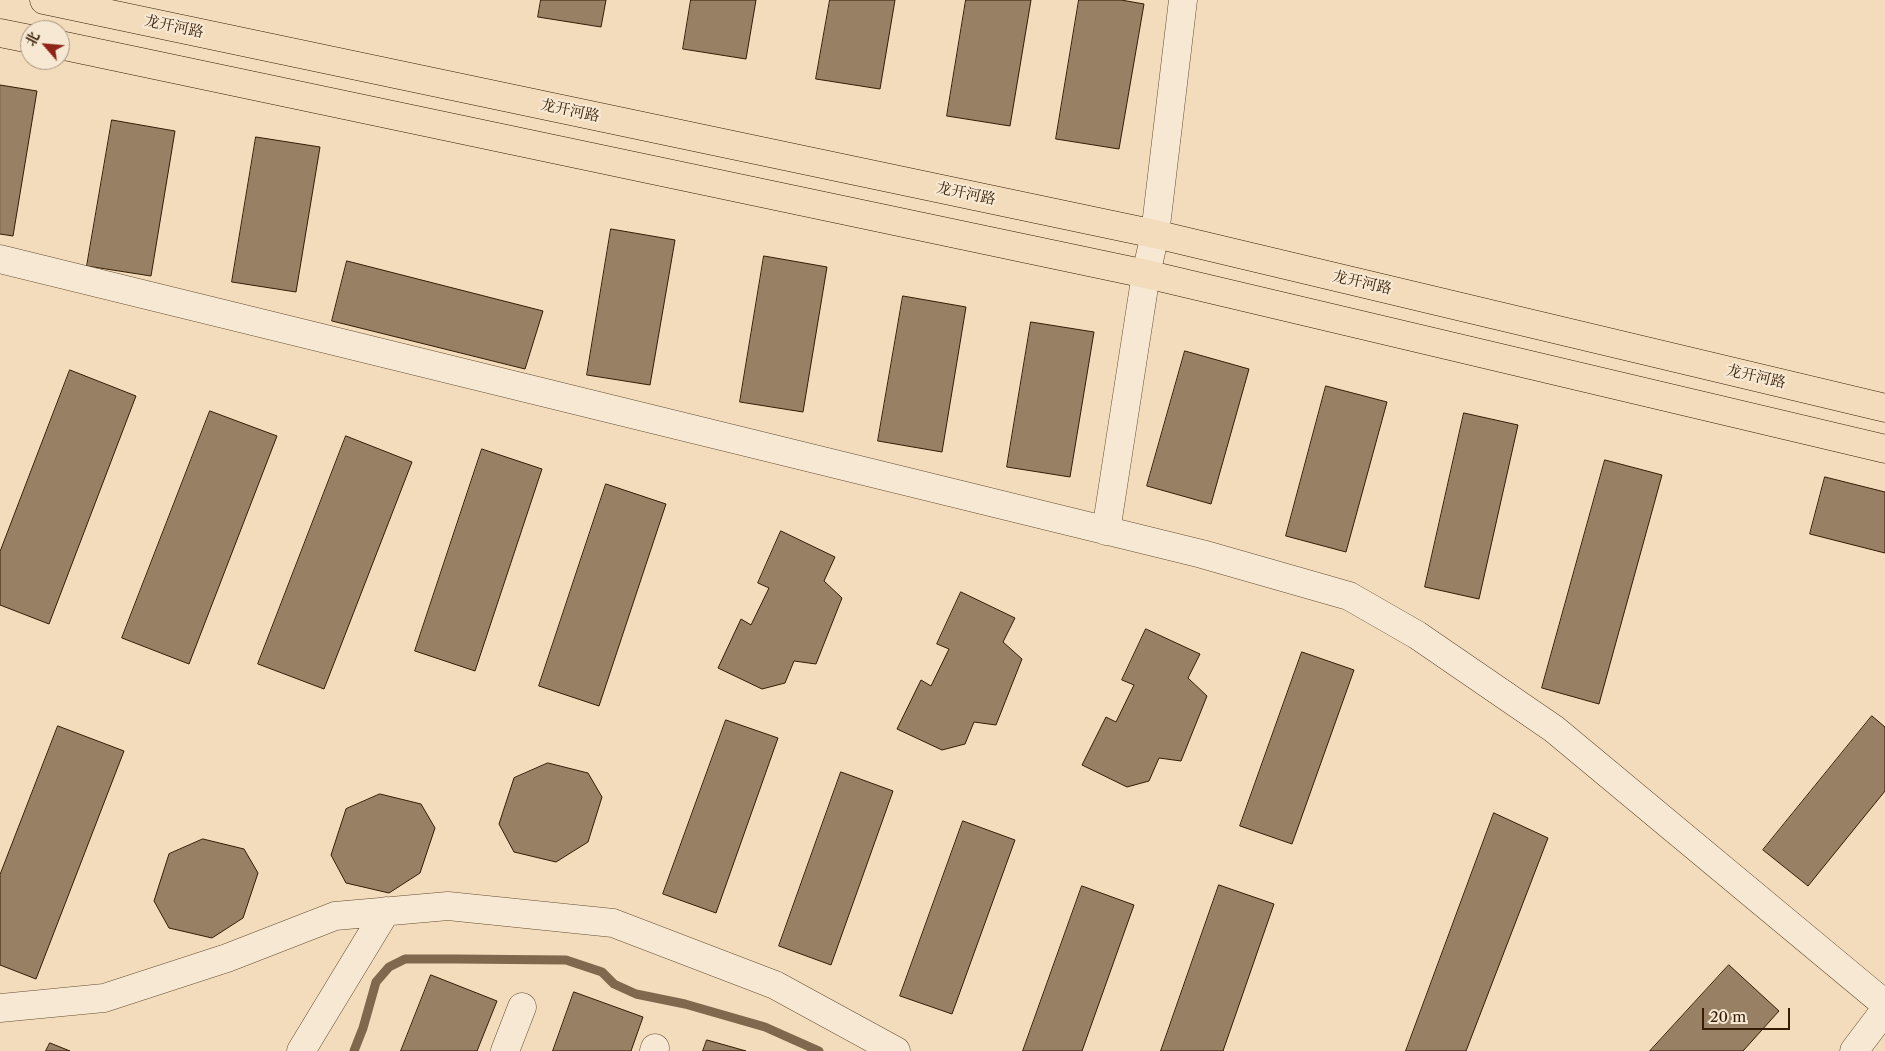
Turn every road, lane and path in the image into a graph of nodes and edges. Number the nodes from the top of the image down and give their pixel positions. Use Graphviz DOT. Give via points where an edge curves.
graph roads {
  1 [pos="44,0"];
  2 [pos="1183,0"];
  3 [pos="0,33"];
  4 [pos="20,37"];
  5 [pos="70,47"];
  6 [pos="1155,234"];
  7 [pos="0,259"];
  8 [pos="1146,274"];
  9 [pos="1885,408"];
  10 [pos="1885,450"];
  11 [pos="1106,531"];
  12 [pos="386,911"];
  13 [pos="1885,1004"];
  14 [pos="522,1007"];
  15 [pos="0,1008"];
  16 [pos="1885,1010"];
  17 [pos="301,1051"];
  18 [pos="505,1051"];
  19 [pos="896,1051"];
  20 [pos="1854,1051"];
  1 -- 6 [label="main road, 龙开河路"];
  2 -- 6 [label="street"];
  3 -- 4 [label="main road"];
  5 -- 8 [label="main road"];
  6 -- 8 [label="street"];
  6 -- 9 [label="main road, 龙开河路"];
  7 -- 11 [label="street"];
  8 -- 10 [label="main road"];
  8 -- 11 [label="street"];
  11 -- 13 [label="street" via="1202,554 1349,596 1417,635 1554,729"];
  12 -- 15 [label="street" via="335,916 227,958 104,998"];
  12 -- 17 [label="street"];
  12 -- 19 [label="street" via="448,906 612,923 775,985"];
  14 -- 18 [label="street"];
  16 -- 20 [label="street"];
}
